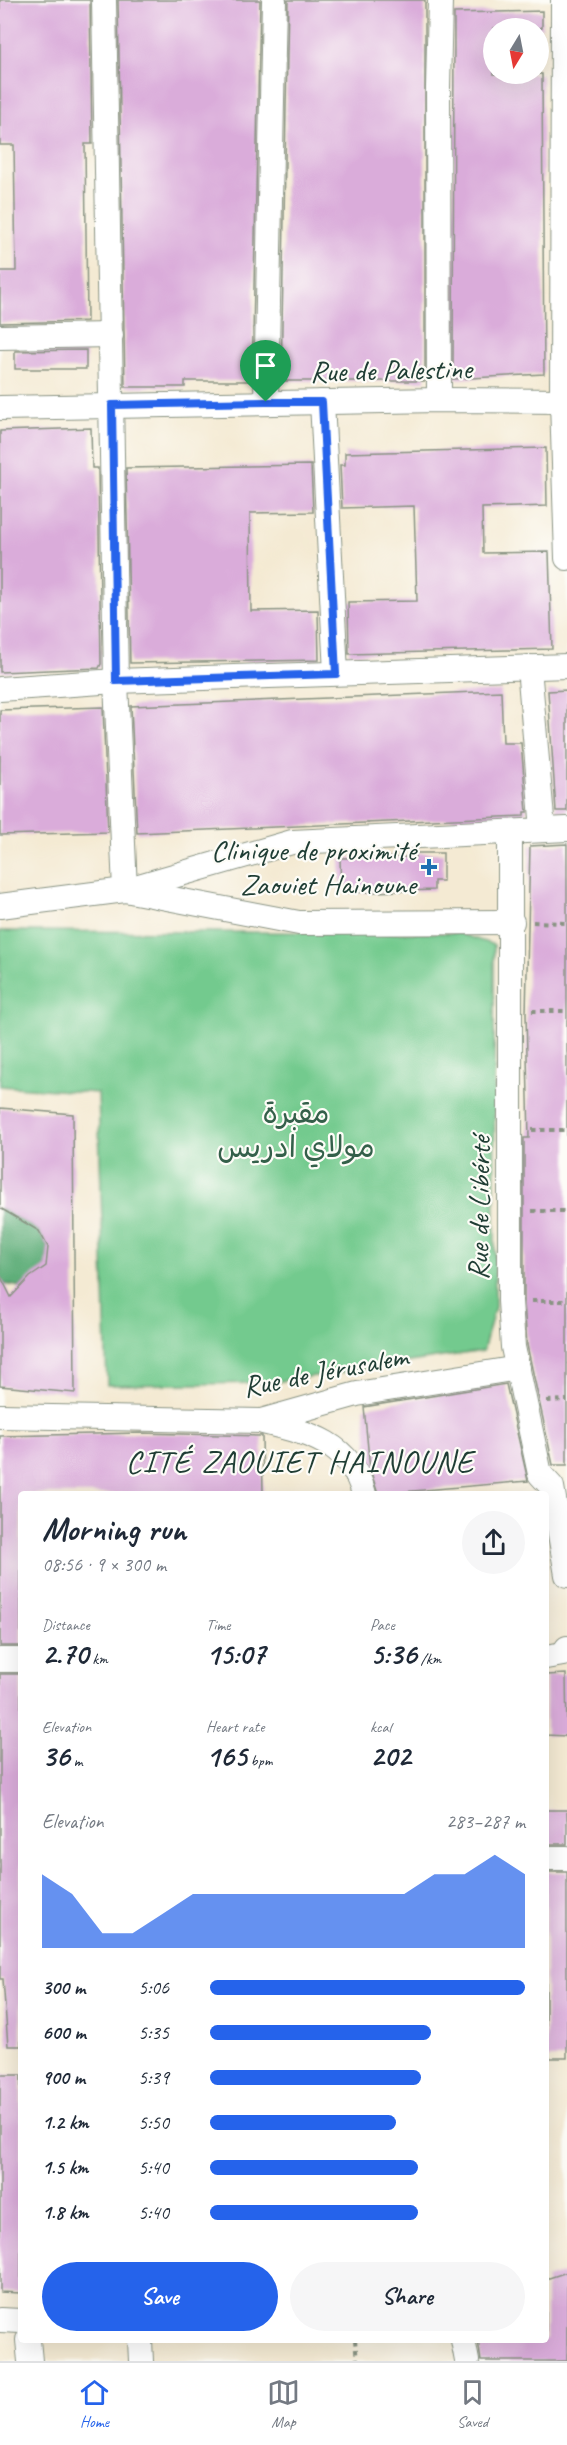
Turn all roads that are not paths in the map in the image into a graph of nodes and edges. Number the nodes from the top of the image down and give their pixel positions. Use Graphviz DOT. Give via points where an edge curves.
graph roads {
  1 [pos="104,0"];
  2 [pos="274,0"];
  3 [pos="440,0"];
  4 [pos="563,0"];
  5 [pos="111,335"];
  6 [pos="0,337"];
  7 [pos="439,400"];
  8 [pos="564,401"];
  9 [pos="266,402"];
  10 [pos="322,402"];
  11 [pos="112,405"];
  12 [pos="0,408"];
  13 [pos="567,558"];
  14 [pos="567,666"];
  15 [pos="529,667"];
  16 [pos="336,674"];
  17 [pos="116,681"];
  18 [pos="0,689"];
  19 [pos="567,829"];
  20 [pos="543,830"];
  21 [pos="510,833"];
  22 [pos="125,890"];
  23 [pos="0,906"];
  24 [pos="512,922"];
  25 [pos="518,1368"];
  26 [pos="0,1416"];
  27 [pos="261,1421"];
  28 [pos="363,1491"];
  29 [pos="567,1575"];
  30 [pos="567,1648"];
  31 [pos="549,1656"];
  32 [pos="0,1660"];
  33 [pos="18,1660"];
  34 [pos="549,1858"];
  35 [pos="567,1858"];
  36 [pos="0,2320"];
  37 [pos="18,2321"];
  38 [pos="28,2343"];
  39 [pos="140,2343"];
  40 [pos="464,2343"];
  41 [pos="30,2361"];
  42 [pos="141,2361"];
  43 [pos="467,2361"];
  1 -- 5 [label="street"];
  2 -- 9 [label="street"];
  3 -- 7 [label="street"];
  4 -- 8 [label="street"];
  5 -- 6 [label="street"];
  5 -- 11 [label="street"];
  7 -- 8 [label="street, Rue de Palestine"];
  7 -- 10 [label="street, Rue de Palestine"];
  8 -- 13 [label="street"];
  9 -- 10 [label="street, Rue de Palestine"];
  9 -- 11 [label="street, Rue de Palestine"];
  10 -- 16 [label="street"];
  11 -- 12 [label="street, Rue de Palestine"];
  11 -- 17 [label="street"];
  14 -- 15 [label="street"];
  15 -- 16 [label="street"];
  15 -- 20 [label="street"];
  16 -- 17 [label="street"];
  17 -- 18 [label="street"];
  17 -- 22 [label="street"];
  19 -- 20 [label="street"];
  20 -- 21 [label="street"];
  21 -- 22 [label="street" via="292,842"];
  21 -- 24 [label="street, Rue de Libérté"];
  22 -- 23 [label="street"];
  22 -- 24 [label="street" via="298,923"];
  24 -- 25 [label="street, Rue de Libérté" via="510,1301"];
  25 -- 27 [label="street, Rue de Jérusalem" via="357,1394"];
  25 -- 29 [label="street, Rue de Libérté" via="540,1474 552,1487"];
  26 -- 27 [label="street, Rue de Jérusalem"];
  27 -- 28 [label="street" via="308,1433 338,1450 359,1475"];
  30 -- 31 [label="street" via="563,1654"];
  32 -- 33 [label="street"];
  34 -- 35 [label="street"];
  36 -- 37 [label="street"];
  38 -- 41 [label="street"];
  39 -- 42 [label="street"];
  40 -- 43 [label="street"];
}
